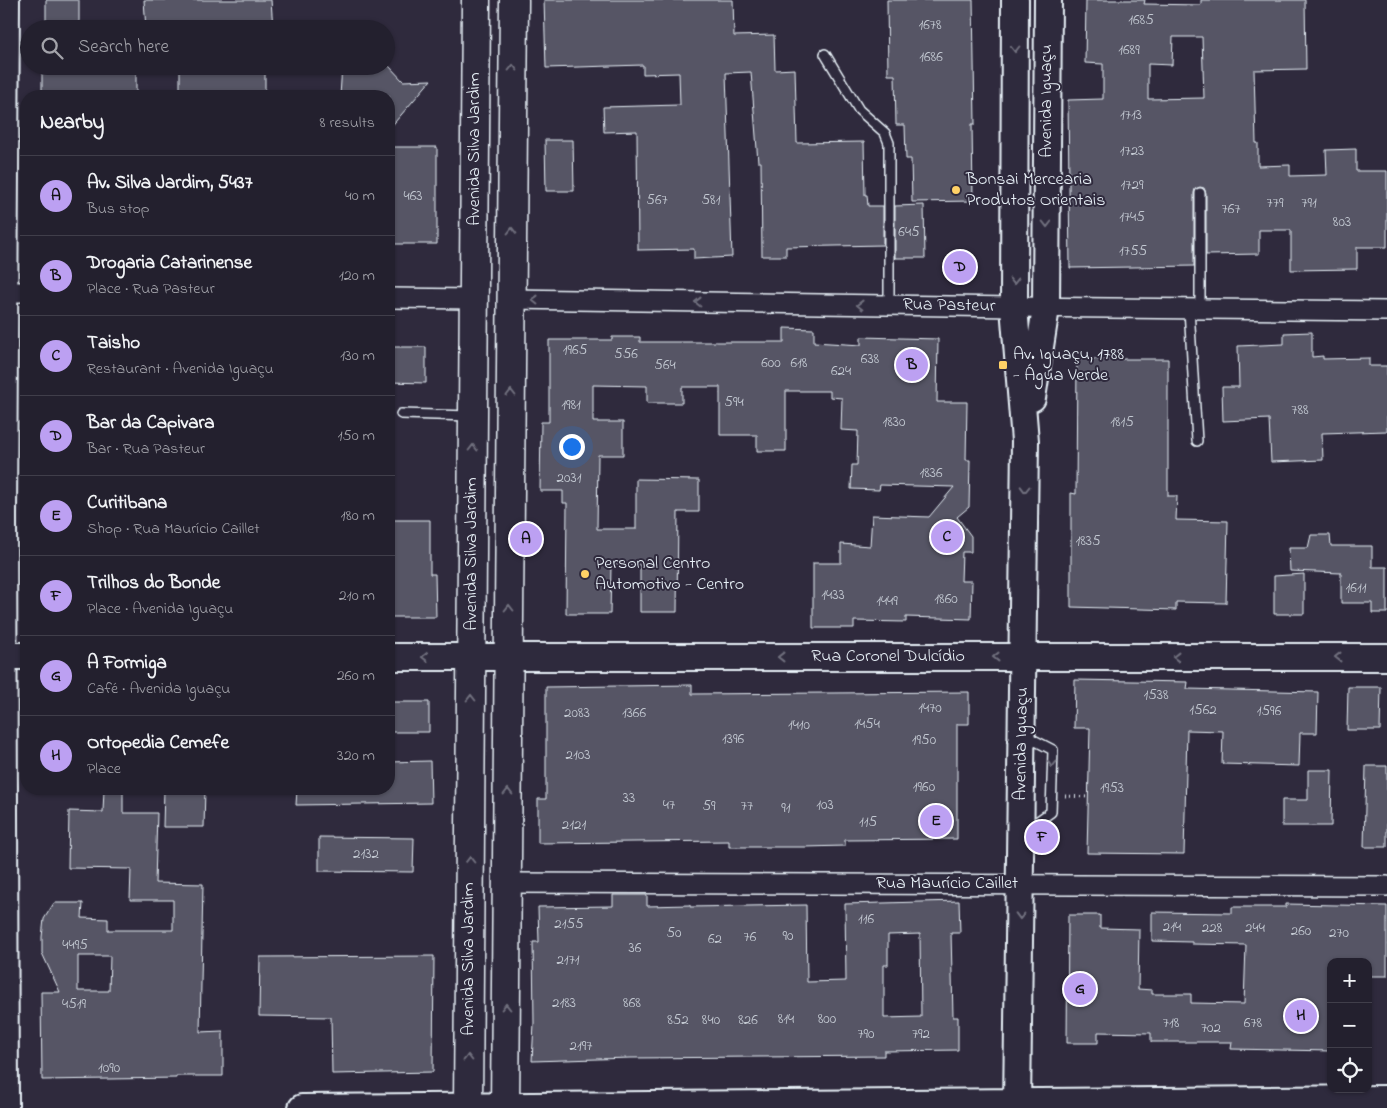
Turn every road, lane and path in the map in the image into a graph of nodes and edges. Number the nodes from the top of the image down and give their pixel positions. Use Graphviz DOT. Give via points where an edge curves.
graph roads {
  1 [pos="6,0"];
  2 [pos="476,0"];
  3 [pos="1015,0"];
  4 [pos="1048,0"];
  5 [pos="514,9"];
  6 [pos="476,48"];
  7 [pos="825,54"];
  8 [pos="1200,193"];
  9 [pos="16,292"];
  10 [pos="395,298"];
  11 [pos="474,299"];
  12 [pos="511,300"];
  13 [pos="889,305"];
  14 [pos="1014,307"];
  15 [pos="1046,308"];
  16 [pos="1194,309"];
  17 [pos="1387,311"];
  18 [pos="401,414"];
  19 [pos="473,416"];
  20 [pos="1025,441"];
  21 [pos="1197,441"];
  22 [pos="10,656"];
  23 [pos="395,657"];
  24 [pos="471,657"];
  25 [pos="509,657"];
  26 [pos="1023,657"];
  27 [pos="1387,657"];
  28 [pos="1022,734"];
  29 [pos="470,795"];
  30 [pos="1051,796"];
  31 [pos="1088,797"];
  32 [pos="1021,833"];
  33 [pos="507,843"];
  34 [pos="507,883"];
  35 [pos="1020,885"];
  36 [pos="1387,886"];
  37 [pos="1387,1099"];
  38 [pos="1128,1104"];
  39 [pos="1017,1105"];
  40 [pos="468,1107"];
  41 [pos="505,1107"];
  42 [pos="5,1108"];
  43 [pos="302,1108"];
  1 -- 9 [label="main road"];
  2 -- 6 [label="main road, Avenida Silva Jardim"];
  3 -- 14 [label="main road, Avenida Iguaçu, one-way"];
  4 -- 15 [label="main road, Avenida Iguaçu, one-way"];
  5 -- 6 [label="main road"];
  12 -- 5 [label="main road, Avenida Silva Jardim, one-way"];
  6 -- 11 [label="main road, Avenida Silva Jardim"];
  7 -- 13 [label="lane" via="859,110 885,133 889,143"];
  8 -- 16 [label="lane"];
  9 -- 22 [label="main road" via="3,517"];
  10 -- 11 [label="street"];
  11 -- 19 [label="main road, Avenida Silva Jardim"];
  13 -- 12 [label="street, Rua Pasteur, one-way"];
  25 -- 12 [label="main road, Avenida Silva Jardim, one-way"];
  13 -- 14 [label="street, Rua Pasteur"];
  14 -- 15 [label="street, Rua Pasteur"];
  14 -- 20 [label="main road, Avenida Iguaçu"];
  15 -- 16 [label="street, Rua Pasteur"];
  15 -- 20 [label="main road, Avenida Iguaçu"];
  16 -- 17 [label="street, Rua Pasteur"];
  16 -- 21 [label="lane"];
  18 -- 19 [label="lane"];
  24 -- 19 [label="main road, Avenida Silva Jardim, one-way"];
  20 -- 26 [label="main road, Avenida Iguaçu, one-way"];
  22 -- 42 [label="main road"];
  24 -- 23 [label="main road, Rua Coronel Dulcídio, one-way"];
  24 -- 25 [label="main road, Rua Coronel Dulcídio"];
  29 -- 24 [label="main road, Avenida Silva Jardim, one-way"];
  26 -- 25 [label="main road, Rua Coronel Dulcídio, one-way"];
  33 -- 25 [label="main road, Avenida Silva Jardim, one-way"];
  27 -- 26 [label="main road, Rua Coronel Dulcídio, one-way"];
  26 -- 28 [label="main road, Avenida Iguaçu"];
  28 -- 30 [label="lane, one-way" via="1053,750"];
  28 -- 32 [label="main road, Avenida Iguaçu"];
  29 -- 33 [label="main road"];
  40 -- 29 [label="main road, Avenida Silva Jardim, one-way"];
  30 -- 31 [label="path"];
  30 -- 32 [label="lane" via="1051,812"];
  32 -- 35 [label="main road, Avenida Iguaçu"];
  33 -- 34 [label="main road, Avenida Silva Jardim"];
  34 -- 35 [label="street, Rua Maurício Caillet"];
  41 -- 34 [label="main road, Avenida Silva Jardim, one-way"];
  35 -- 36 [label="street, Rua Maurício Caillet"];
  35 -- 39 [label="main road, Avenida Iguaçu, one-way"];
  37 -- 38 [label="main road"];
  38 -- 39 [label="main road"];
  39 -- 41 [label="main road"];
  40 -- 41 [label="main road"];
  40 -- 43 [label="main road"];
}
